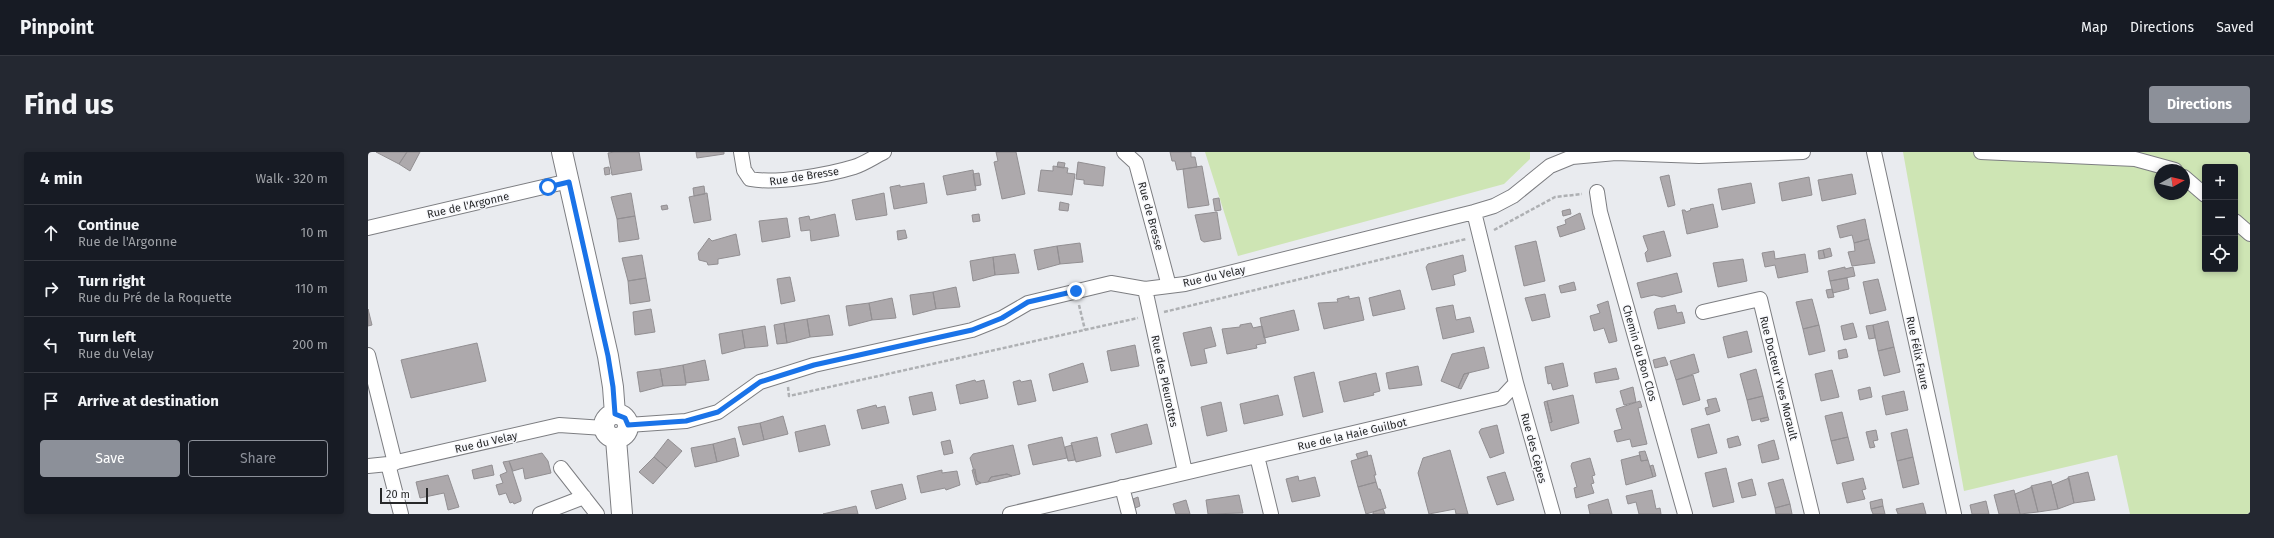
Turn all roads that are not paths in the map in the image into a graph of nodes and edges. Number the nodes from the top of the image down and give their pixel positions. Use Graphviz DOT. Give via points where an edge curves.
graph roads {
  1 [pos="562,152"];
  2 [pos="741,152"];
  3 [pos="884,152"];
  4 [pos="1124,152"];
  5 [pos="1803,152"];
  6 [pos="1874,152"];
  7 [pos="1981,152"];
  8 [pos="1134,158"];
  9 [pos="2154,164"];
  10 [pos="569,182"];
  11 [pos="2190,182"];
  12 [pos="1597,192"];
  13 [pos="2202,192"];
  14 [pos="1474,212"];
  15 [pos="2238,224"];
  16 [pos="368,228"];
  17 [pos="2250,234"];
  18 [pos="1169,286"];
  19 [pos="1145,289"];
  20 [pos="1703,312"];
  21 [pos="368,355"];
  22 [pos="1516,383"];
  23 [pos="616,427"];
  24 [pos="1258,456"];
  25 [pos="391,463"];
  26 [pos="368,466"];
  27 [pos="561,468"];
  28 [pos="1185,472"];
  29 [pos="1122,487"];
  30 [pos="584,496"];
  31 [pos="401,514"];
  32 [pos="540,514"];
  33 [pos="597,514"];
  34 [pos="622,514"];
  35 [pos="1010,514"];
  36 [pos="1129,514"];
  37 [pos="1272,514"];
  38 [pos="1552,514"];
  39 [pos="1685,514"];
  40 [pos="1812,514"];
  41 [pos="1954,514"];
  1 -- 10 [label="street"];
  2 -- 3 [label="street, Rue de Bresse" via="744,170 750,179 763,182 855,167"];
  4 -- 8 [label="street, Rue de Bresse"];
  5 -- 14 [label="street, Rue du Velay" via="1699,156 1616,153 1572,157 1550,166 1513,196 1494,206"];
  6 -- 41 [label="street, Rue Félix Faure"];
  7 -- 9 [label="street" via="2135,159"];
  8 -- 18 [label="street, Rue de Bresse"];
  10 -- 16 [label="street, Rue de l'Argonne"];
  10 -- 23 [label="street" via="608,356"];
  11 -- 13 [label="street"];
  12 -- 39 [label="street, Chemin du Bon Clos" via="1600,212"];
  14 -- 18 [label="street, Rue du Velay"];
  14 -- 22 [label="street"];
  15 -- 17 [label="street"];
  18 -- 19 [label="street, Rue du Velay"];
  19 -- 23 [label="street, Rue du Velay" via="1111,284 1028,302 1002,318 972,330 814,365 760,382 718,412 686,421"];
  19 -- 28 [label="street, Rue des Pleurottes"];
  20 -- 40 [label="street, Rue Docteur Yves Morault" via="1760,299"];
  21 -- 25 [label="street"];
  22 -- 24 [label="street, Rue de la Haie Guilbot" via="1502,398"];
  22 -- 38 [label="street, Rue des Cèpes"];
  23 -- 25 [label="street, Rue du Velay" via="559,426"];
  23 -- 34 [label="street"];
  24 -- 28 [label="street, Rue de la Haie Guilbot"];
  24 -- 37 [label="street"];
  25 -- 26 [label="street, Rue du Velay"];
  25 -- 31 [label="street"];
  27 -- 30 [label="street"];
  28 -- 29 [label="street, Rue de la Haie Guilbot"];
  29 -- 35 [label="street, Rue de la Haie Guilbot"];
  29 -- 36 [label="street"];
  30 -- 32 [label="street"];
  30 -- 33 [label="street"];
}
